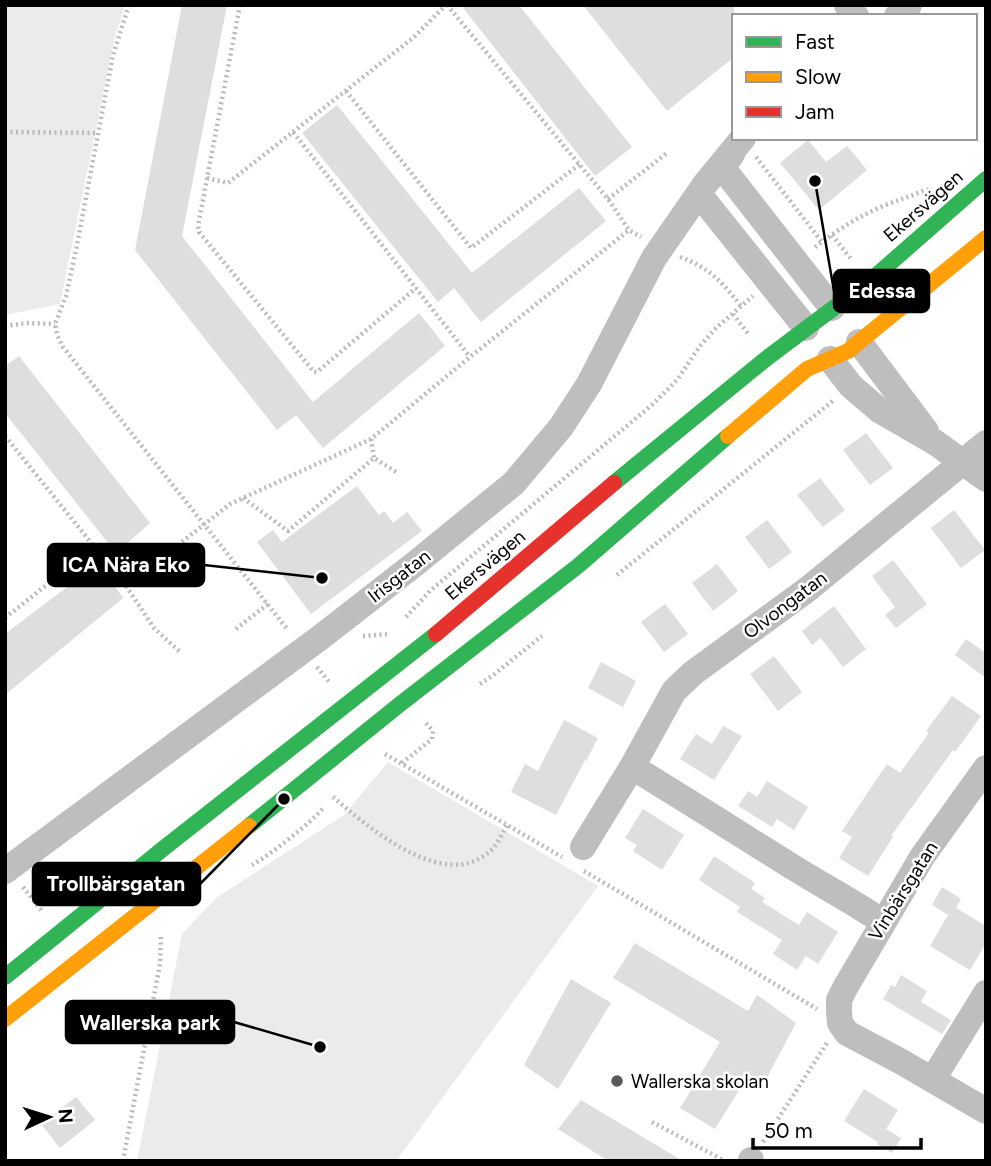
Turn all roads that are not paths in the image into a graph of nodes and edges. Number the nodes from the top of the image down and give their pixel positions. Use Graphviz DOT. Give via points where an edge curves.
graph roads {
  1 [pos="742,140"];
  2 [pos="986,179"];
  3 [pos="709,181"];
  4 [pos="986,238"];
  5 [pos="836,313"];
  6 [pos="855,338"];
  7 [pos="818,344"];
  8 [pos="936,443"];
  9 [pos="986,443"];
  10 [pos="962,462"];
  11 [pos="986,479"];
  12 [pos="632,767"];
  13 [pos="986,768"];
  14 [pos="573,857"];
  15 [pos="7,870"];
  16 [pos="883,922"];
  17 [pos="5,976"];
  18 [pos="986,993"];
  19 [pos="5,1019"];
  20 [pos="933,1079"];
  21 [pos="986,1111"];
  1 -- 3 [label="street, Irisgatan"];
  2 -- 5 [label="main road, Ekersvägen"];
  3 -- 5 [label="street"];
  3 -- 7 [label="street"];
  3 -- 15 [label="street, Irisgatan" via="654,258 589,384 561,427 514,483 303,652"];
  4 -- 6 [label="main road, Ekersvägen"];
  5 -- 7 [label="main road, Ekersvägen"];
  6 -- 7 [label="main road, Ekersvägen" via="848,351"];
  6 -- 8 [label="street"];
  7 -- 8 [label="street" via="852,386 879,410"];
  7 -- 17 [label="main road, Ekersvägen" via="767,358 407,658"];
  7 -- 19 [label="main road, Ekersvägen" via="807,369 578,566"];
  8 -- 10 [label="street"];
  9 -- 10 [label="street, Olvongatan"];
  10 -- 11 [label="street"];
  10 -- 12 [label="street, Olvongatan" via="808,589 693,673 674,691"];
  12 -- 14 [label="street, Olvongatan"];
  12 -- 16 [label="street"];
  13 -- 16 [label="street, Vinbärsgatan" via="922,857"];
  16 -- 20 [label="street, Vinbärsgatan" via="839,1000 840,1022 847,1033"];
  18 -- 20 [label="street"];
  20 -- 21 [label="street"];
}
